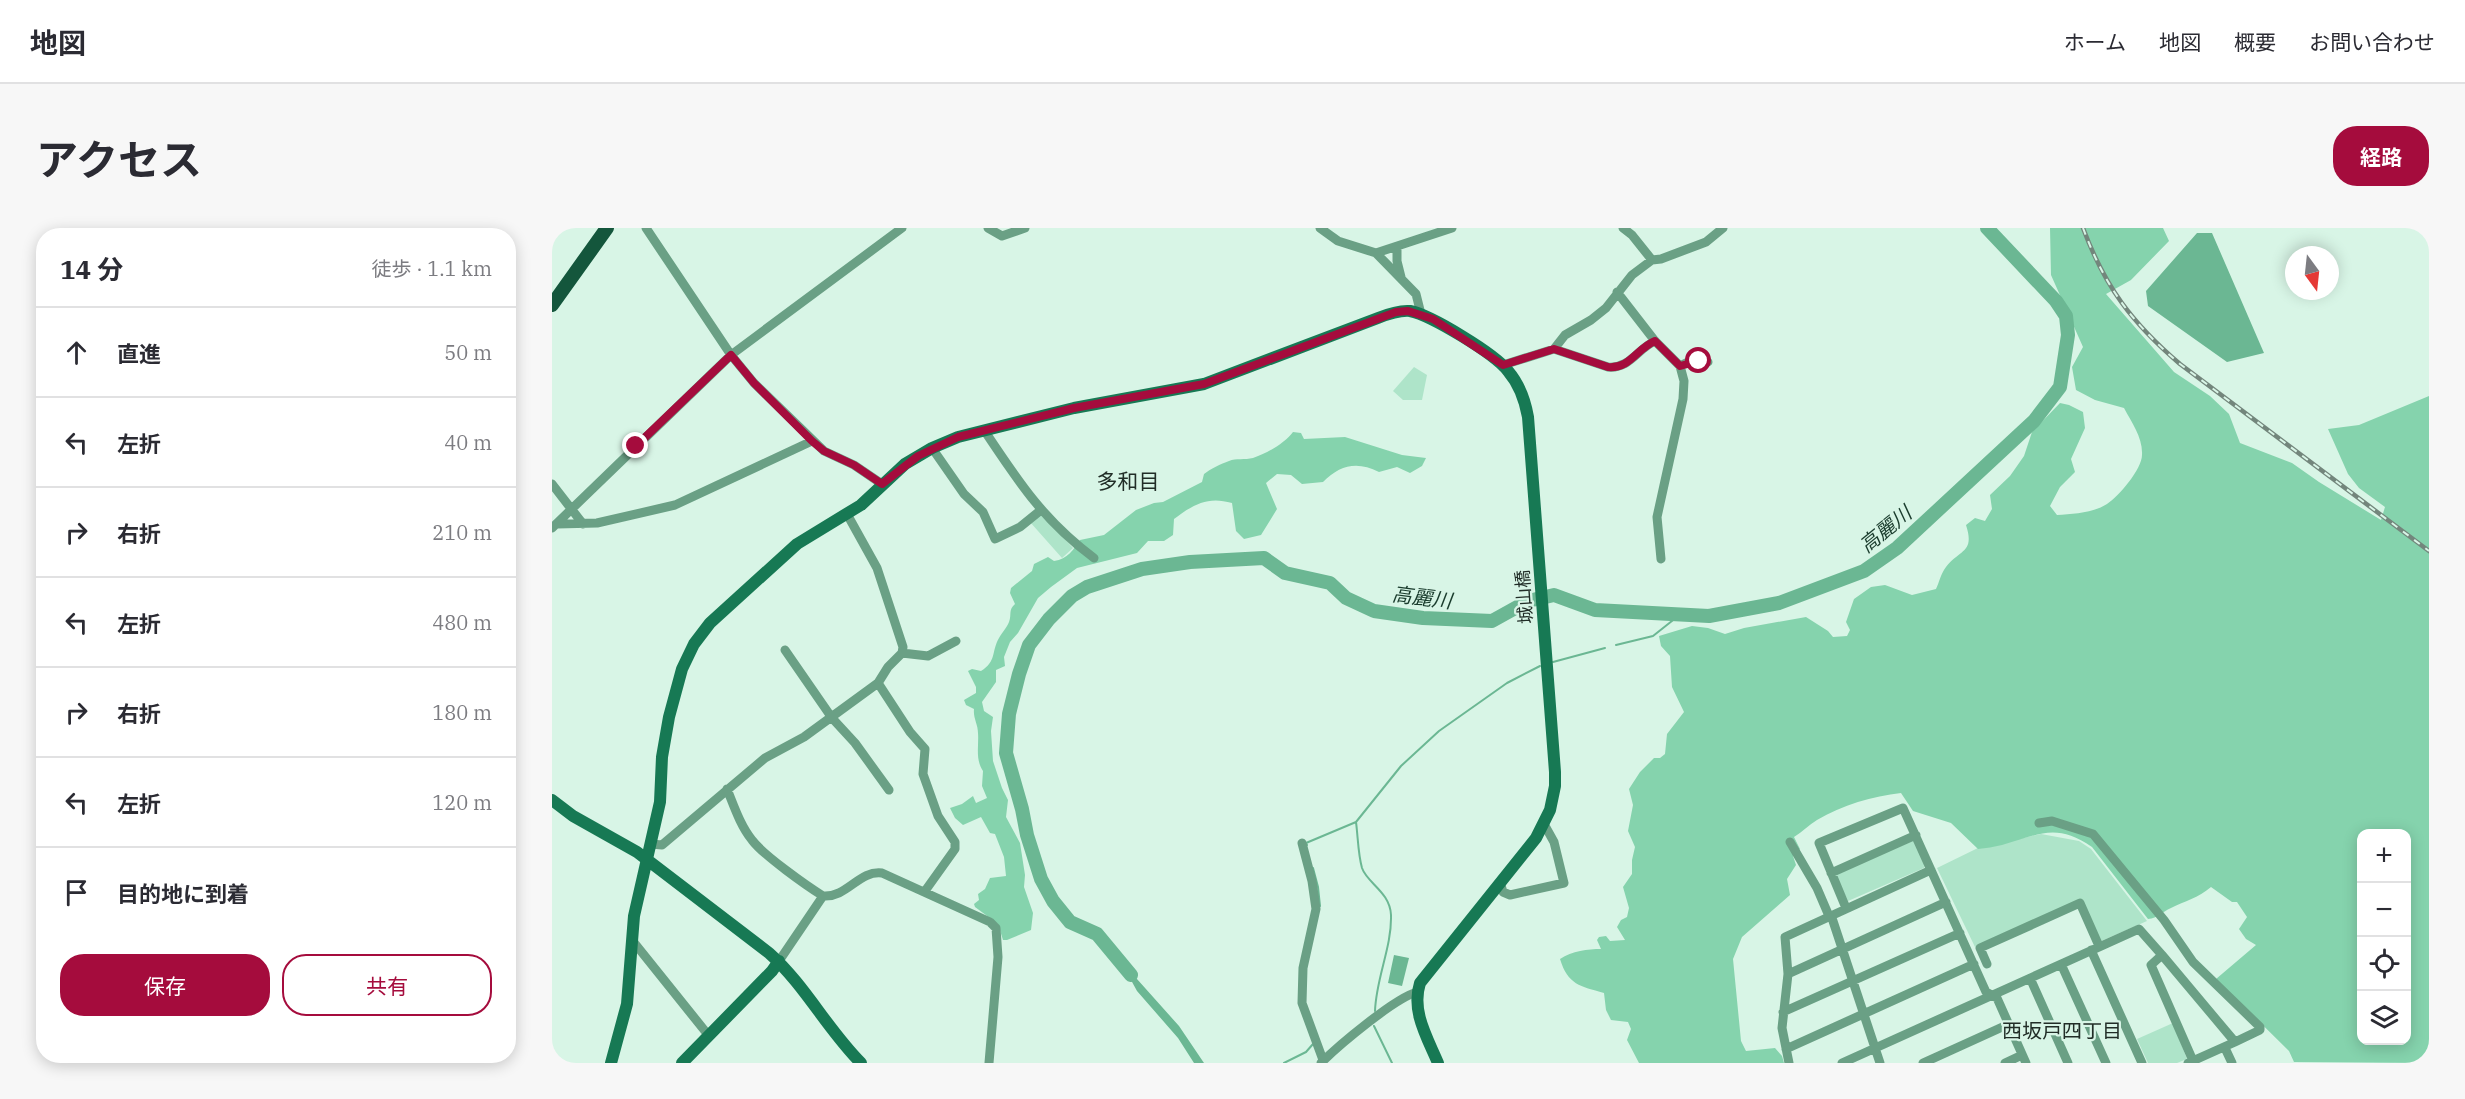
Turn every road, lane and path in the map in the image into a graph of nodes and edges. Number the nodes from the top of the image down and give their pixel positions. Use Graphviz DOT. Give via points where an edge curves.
graph roads {
  1 [pos="607,228"];
  2 [pos="646,228"];
  3 [pos="902,228"];
  4 [pos="988,228"];
  5 [pos="1025,228"];
  6 [pos="1320,228"];
  7 [pos="1452,228"];
  8 [pos="1623,228"];
  9 [pos="1723,228"];
  10 [pos="1397,247"];
  11 [pos="1376,254"];
  12 [pos="1652,260"];
  13 [pos="1401,277"];
  14 [pos="1617,292"];
  15 [pos="552,305"];
  16 [pos="1421,314"];
  17 [pos="1655,341"];
  18 [pos="1554,349"];
  19 [pos="731,355"];
  20 [pos="1708,362"];
  21 [pos="1503,365"];
  22 [pos="1680,366"];
  23 [pos="984,430"];
  24 [pos="812,441"];
  25 [pos="932,448"];
  26 [pos="552,484"];
  27 [pos="882,484"];
  28 [pos="572,508"];
  29 [pos="1041,510"];
  30 [pos="847,514"];
  31 [pos="583,524"];
  32 [pos="554,526"];
  33 [pos="1094,558"];
  34 [pos="1661,559"];
  35 [pos="956,641"];
  36 [pos="784,650"];
  37 [pos="902,653"];
  38 [pos="878,683"];
  39 [pos="832,718"];
  40 [pos="727,789"];
  41 [pos="889,790"];
  42 [pos="552,800"];
  43 [pos="2039,823"];
  44 [pos="1544,824"];
  45 [pos="1916,836"];
  46 [pos="1790,842"];
  47 [pos="1302,843"];
  48 [pos="651,844"];
  49 [pos="647,860"];
  50 [pos="1931,870"];
  51 [pos="1831,873"];
  52 [pos="1500,882"];
  53 [pos="925,891"];
  54 [pos="823,896"];
  55 [pos="1946,902"];
  56 [pos="1846,908"];
  57 [pos="1830,915"];
  58 [pos="1960,933"];
  59 [pos="632,940"];
  60 [pos="1842,948"];
  61 [pos="2095,948"];
  62 [pos="2162,955"];
  63 [pos="779,961"];
  64 [pos="1974,964"];
  65 [pos="1987,964"];
  66 [pos="2061,964"];
  67 [pos="1788,974"];
  68 [pos="2030,978"];
  69 [pos="1853,981"];
  70 [pos="1993,991"];
  71 [pos="1417,992"];
  72 [pos="1783,1012"];
  73 [pos="1864,1014"];
  74 [pos="2009,1024"];
  75 [pos="708,1036"];
  76 [pos="2235,1042"];
  77 [pos="1875,1048"];
  78 [pos="2225,1048"];
  79 [pos="1786,1049"];
  80 [pos="2024,1059"];
  81 [pos="1322,1062"];
  82 [pos="2192,1062"];
  83 [pos="610,1063"];
  84 [pos="682,1063"];
  85 [pos="861,1063"];
  86 [pos="989,1063"];
  87 [pos="1438,1063"];
  88 [pos="1789,1063"];
  89 [pos="1842,1063"];
  90 [pos="1880,1063"];
  91 [pos="1923,1063"];
  92 [pos="2005,1063"];
  93 [pos="2068,1063"];
  94 [pos="2106,1063"];
  95 [pos="2142,1063"];
  96 [pos="2232,1063"];
  1 -- 15 [label="main road"];
  2 -- 19 [label="street"];
  3 -- 19 [label="street"];
  4 -- 5 [label="street" via="1002,236"];
  6 -- 11 [label="street" via="1338,240"];
  7 -- 10 [label="street"];
  8 -- 12 [label="street"];
  9 -- 12 [label="street" via="1706,242"];
  10 -- 11 [label="street"];
  10 -- 13 [label="street"];
  11 -- 13 [label="street"];
  12 -- 14 [label="street"];
  13 -- 16 [label="street" via="1416,294"];
  14 -- 17 [label="street"];
  14 -- 18 [label="street" via="1606,308 1565,334"];
  16 -- 21 [label="street"];
  16 -- 23 [label="street" via="1393,313 1204,384 1074,408"];
  17 -- 18 [label="street" via="1626,366 1617,368"];
  17 -- 22 [label="street"];
  18 -- 21 [label="street"];
  19 -- 24 [label="street"];
  19 -- 28 [label="street"];
  20 -- 22 [label="street"];
  21 -- 44 [label="street, 城山橋" via="1519,386 1526,405 1538,538 1555,779"];
  22 -- 34 [label="street" via="1683,399 1657,517"];
  23 -- 25 [label="street"];
  23 -- 29 [label="street"];
  24 -- 27 [label="street"];
  24 -- 31 [label="street" via="675,505"];
  25 -- 27 [label="street"];
  25 -- 29 [label="street" via="964,494 983,512 994,540 1020,527"];
  26 -- 28 [label="street"];
  27 -- 30 [label="street"];
  28 -- 31 [label="street"];
  28 -- 32 [label="street"];
  29 -- 33 [label="street" via="1066,537"];
  30 -- 37 [label="street" via="877,568"];
  30 -- 48 [label="street" via="797,544 710,623 694,644 682,669 669,717 660,802"];
  31 -- 32 [label="street"];
  35 -- 37 [label="street" via="928,656"];
  36 -- 39 [label="street"];
  37 -- 38 [label="street"];
  38 -- 39 [label="street"];
  38 -- 53 [label="street" via="925,749 923,774 938,816 955,842 951,856"];
  39 -- 40 [label="street" via="765,758"];
  39 -- 41 [label="street"];
  40 -- 48 [label="street" via="662,845"];
  40 -- 54 [label="street" via="753,842"];
  42 -- 49 [label="street"];
  43 -- 76 [label="street" via="2052,821 2093,834 2164,920 2193,962 2260,1027 2258,1032"];
  44 -- 52 [label="street, 城山橋"];
  44 -- 52 [label="street" via="1554,842 1564,883 1510,895 1503,892"];
  45 -- 50 [label="street"];
  45 -- 51 [label="street"];
  45 -- 51 [label="street" via="1904,808 1819,843"];
  46 -- 57 [label="street"];
  47 -- 81 [label="street" via="1316,909 1303,968 1302,1003"];
  48 -- 49 [label="street"];
  49 -- 59 [label="street"];
  49 -- 63 [label="street"];
  50 -- 55 [label="street"];
  50 -- 56 [label="street"];
  51 -- 56 [label="street"];
  52 -- 71 [label="street, 城山橋" via="1425,975"];
  53 -- 54 [label="street" via="877,872 840,894"];
  53 -- 86 [label="street" via="996,928 998,957"];
  54 -- 63 [label="street"];
  55 -- 58 [label="street"];
  55 -- 60 [label="street"];
  56 -- 57 [label="street"];
  57 -- 60 [label="street"];
  57 -- 67 [label="street" via="1785,937"];
  58 -- 64 [label="street"];
  58 -- 69 [label="street"];
  59 -- 75 [label="street"];
  59 -- 83 [label="street" via="627,1004"];
  60 -- 67 [label="street"];
  60 -- 69 [label="street"];
  61 -- 62 [label="street" via="2139,929"];
  61 -- 65 [label="street" via="2080,903 1980,948"];
  61 -- 66 [label="street"];
  61 -- 95 [label="street"];
  62 -- 76 [label="street"];
  62 -- 82 [label="street" via="2151,965"];
  63 -- 75 [label="street"];
  63 -- 85 [label="street"];
  64 -- 70 [label="street" via="1986,992"];
  64 -- 73 [label="street"];
  66 -- 68 [label="street"];
  66 -- 94 [label="street"];
  67 -- 72 [label="street"];
  68 -- 70 [label="street"];
  68 -- 93 [label="street"];
  69 -- 72 [label="street"];
  69 -- 73 [label="street"];
  70 -- 74 [label="street"];
  70 -- 77 [label="street"];
  71 -- 81 [label="street" via="1408,994"];
  71 -- 87 [label="street" via="1420,1020"];
  72 -- 79 [label="street"];
  73 -- 77 [label="street"];
  73 -- 79 [label="street"];
  74 -- 80 [label="street"];
  74 -- 91 [label="street"];
  75 -- 84 [label="street"];
  76 -- 78 [label="street"];
  77 -- 89 [label="street"];
  77 -- 90 [label="street"];
  78 -- 82 [label="street"];
  78 -- 96 [label="street"];
  79 -- 88 [label="street"];
  80 -- 92 [label="street"];
}
